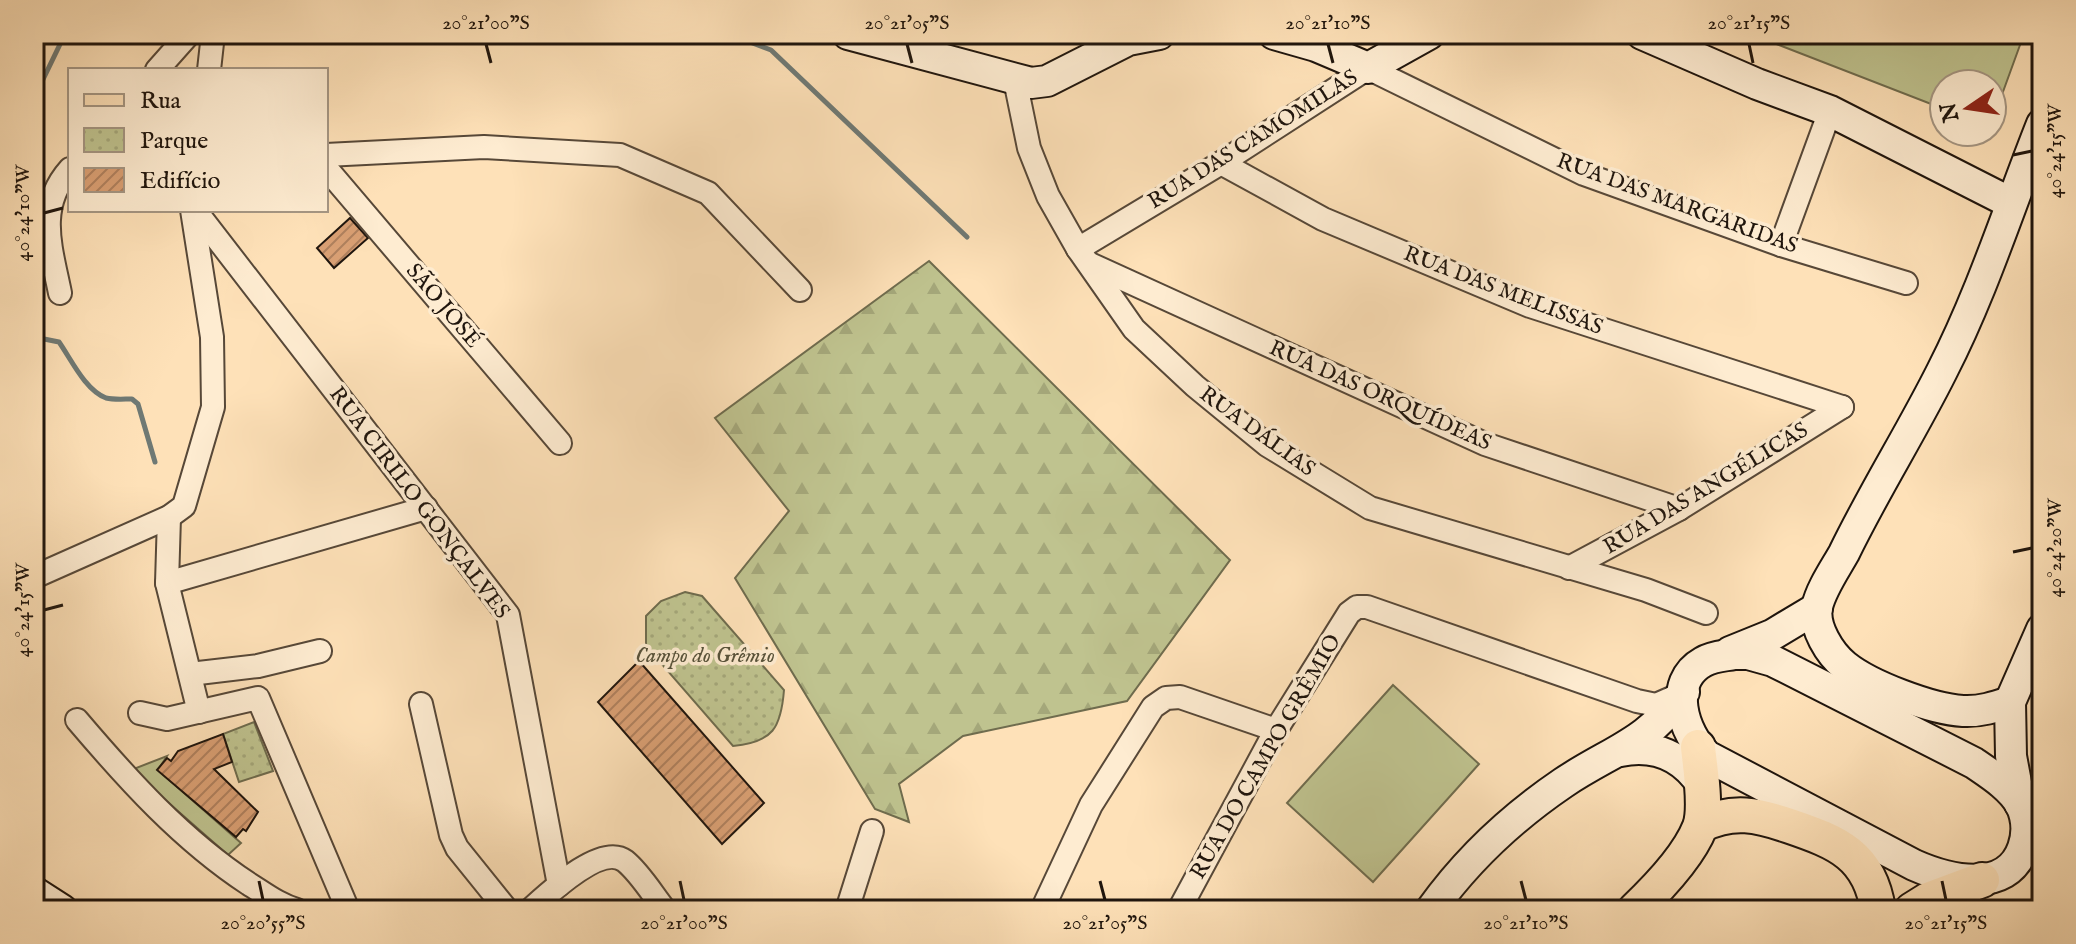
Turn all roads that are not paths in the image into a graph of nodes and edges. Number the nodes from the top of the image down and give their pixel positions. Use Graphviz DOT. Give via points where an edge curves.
graph roads {
  1 [pos="189,34"];
  2 [pos="213,34"];
  3 [pos="848,34"];
  4 [pos="1159,34"];
  5 [pos="1274,34"];
  6 [pos="1429,34"];
  7 [pos="1642,34"];
  8 [pos="1132,37"];
  9 [pos="159,68"];
  10 [pos="209,68"];
  11 [pos="1368,68"];
  12 [pos="1015,80"];
  13 [pos="1830,111"];
  14 [pos="2042,124"];
  15 [pos="328,155"];
  16 [pos="1221,163"];
  17 [pos="328,170"];
  18 [pos="68,171"];
  19 [pos="2011,203"];
  20 [pos="194,212"];
  21 [pos="196,212"];
  22 [pos="1781,245"];
  23 [pos="1083,256"];
  24 [pos="1906,283"];
  25 [pos="800,290"];
  26 [pos="60,293"];
  27 [pos="1842,407"];
  28 [pos="560,443"];
  29 [pos="426,508"];
  30 [pos="1679,509"];
  31 [pos="169,517"];
  32 [pos="1569,568"];
  33 [pos="34,577"];
  34 [pos="167,583"];
  35 [pos="1817,608"];
  36 [pos="1706,613"];
  37 [pos="2041,636"];
  38 [pos="320,651"];
  39 [pos="1711,658"];
  40 [pos="258,666"];
  41 [pos="190,674"];
  42 [pos="1684,692"];
  43 [pos="258,698"];
  44 [pos="2010,702"];
  45 [pos="421,704"];
  46 [pos="199,712"];
  47 [pos="140,713"];
  48 [pos="77,720"];
  49 [pos="1276,730"];
  50 [pos="1698,747"];
  51 [pos="1620,751"];
  52 [pos="1702,785"];
  53 [pos="2021,805"];
  54 [pos="1701,825"];
  55 [pos="872,831"];
  56 [pos="1982,880"];
  57 [pos="559,885"];
  58 [pos="34,892"];
  59 [pos="62,910"];
  60 [pos="297,910"];
  61 [pos="348,910"];
  62 [pos="507,910"];
  63 [pos="530,910"];
  64 [pos="665,910"];
  65 [pos="847,910"];
  66 [pos="1042,910"];
  67 [pos="1179,910"];
  68 [pos="1431,910"];
  69 [pos="1635,910"];
  70 [pos="1878,910"];
  71 [pos="1912,910"];
  1 -- 9 [label="street"];
  2 -- 10 [label="street"];
  3 -- 12 [label="street"];
  4 -- 8 [label="street"];
  5 -- 11 [label="street"];
  6 -- 11 [label="street, RUA DAS CAMOMILAS"];
  7 -- 13 [label="street"];
  8 -- 12 [label="street" via="1047,81"];
  11 -- 16 [label="street, RUA DAS CAMOMILAS"];
  11 -- 22 [label="street, RUA DAS MARGARIDAS" via="1584,174"];
  12 -- 23 [label="street, RUA DÁLIAS" via="1029,148 1048,196"];
  13 -- 19 [label="street"];
  13 -- 22 [label="street"];
  14 -- 19 [label="street"];
  15 -- 25 [label="street" via="484,147 620,155 708,193"];
  16 -- 23 [label="street, RUA DAS CAMOMILAS"];
  16 -- 27 [label="street, RUA DAS MELISSAS" via="1323,219 1530,306"];
  17 -- 28 [label="street, SÃO JOSÉ"];
  18 -- 26 [label="street" via="58,183 47,225"];
  19 -- 35 [label="street" via="1960,335"];
  20 -- 31 [label="street" via="212,337 213,407 184,506"];
  21 -- 29 [label="street, RUA CIRILO GONÇALVES"];
  22 -- 24 [label="street, RUA DAS MARGARIDAS"];
  23 -- 30 [label="street, RUA DAS ORQUÍDEAS" via="1485,444"];
  23 -- 32 [label="street, RUA DÁLIAS" via="1134,329 1280,453 1370,508"];
  27 -- 30 [label="street, RUA DAS ANGÉLICAS"];
  29 -- 34 [label="street"];
  29 -- 57 [label="street, RUA CIRILO GONÇALVES" via="508,615"];
  30 -- 32 [label="street, RUA DAS ANGÉLICAS"];
  31 -- 33 [label="street"];
  31 -- 34 [label="street"];
  32 -- 36 [label="street, RUA DÁLIAS"];
  34 -- 41 [label="street"];
  35 -- 39 [label="street" via="1772,635"];
  35 -- 44 [label="street" via="1832,652 1866,678 1960,711"];
  37 -- 44 [label="street"];
  38 -- 40 [label="street"];
  39 -- 42 [label="street" via="1690,674"];
  39 -- 53 [label="street" via="1748,654 1773,661 1974,763"];
  40 -- 41 [label="street"];
  40 -- 43 [label="street"];
  41 -- 46 [label="street"];
  42 -- 49 [label="street, RUA DO CAMPO GRÊMIO" via="1656,705 1637,701 1357,607"];
  42 -- 50 [label="street" via="1685,724"];
  42 -- 51 [label="street" via="1655,726"];
  43 -- 46 [label="street"];
  43 -- 61 [label="street"];
  44 -- 53 [label="street" via="2011,756"];
  45 -- 62 [label="street" via="451,835"];
  46 -- 47 [label="street" via="167,719"];
  48 -- 60 [label="street" via="136,789 218,864"];
  49 -- 66 [label="street" via="1180,697 1153,707 1091,805"];
  49 -- 67 [label="street, RUA DO CAMPO GRÊMIO"];
  50 -- 52 [label="main road"];
  50 -- 56 [label="street" via="1914,865 1950,878"];
  51 -- 52 [label="street" via="1645,749 1669,755"];
  51 -- 68 [label="street" via="1532,807 1484,848"];
  52 -- 54 [label="main road"];
  53 -- 56 [label="street" via="2026,837 2019,857 2006,871"];
  54 -- 69 [label="main road"];
  54 -- 70 [label="main road" via="1747,814 1825,837 1862,867"];
  55 -- 65 [label="street"];
  56 -- 71 [label="main road"];
  57 -- 63 [label="street"];
  57 -- 64 [label="street" via="602,857 614,856 625,861"];
  58 -- 59 [label="street"];
}
